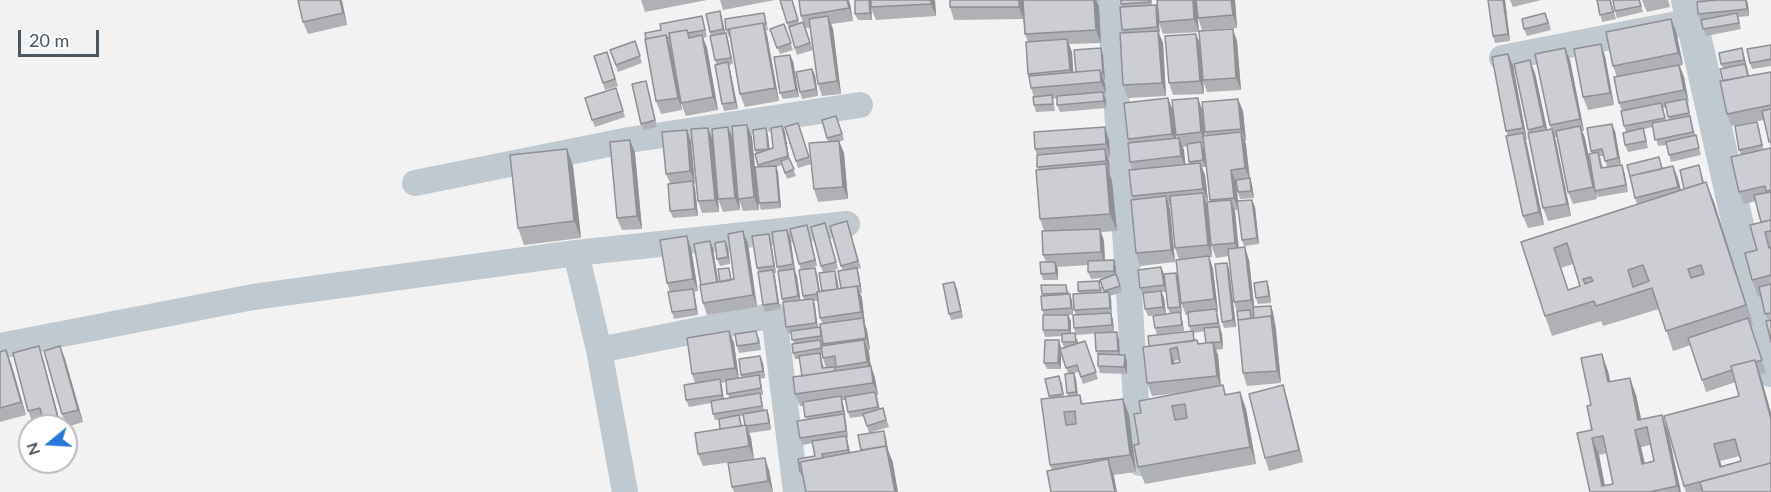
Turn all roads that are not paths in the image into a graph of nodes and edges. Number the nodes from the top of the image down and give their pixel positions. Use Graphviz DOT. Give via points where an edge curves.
graph roads {
  1 [pos="1110,0"];
  2 [pos="1690,11"];
  3 [pos="1502,58"];
  4 [pos="860,105"];
  5 [pos="415,183"];
  6 [pos="847,224"];
  7 [pos="576,253"];
  8 [pos="0,346"];
  9 [pos="599,350"];
  10 [pos="1771,371"];
  11 [pos="1140,463"];
  12 [pos="626,492"];
  13 [pos="796,492"];
  1 -- 11 [label="street"];
  2 -- 3 [label="street"];
  2 -- 10 [label="street" via="1719,198"];
  4 -- 5 [label="street" via="628,140"];
  6 -- 7 [label="street"];
  7 -- 8 [label="street" via="253,297"];
  7 -- 9 [label="street"];
  9 -- 12 [label="street"];
  9 -- 13 [label="street" via="774,315"];
}
